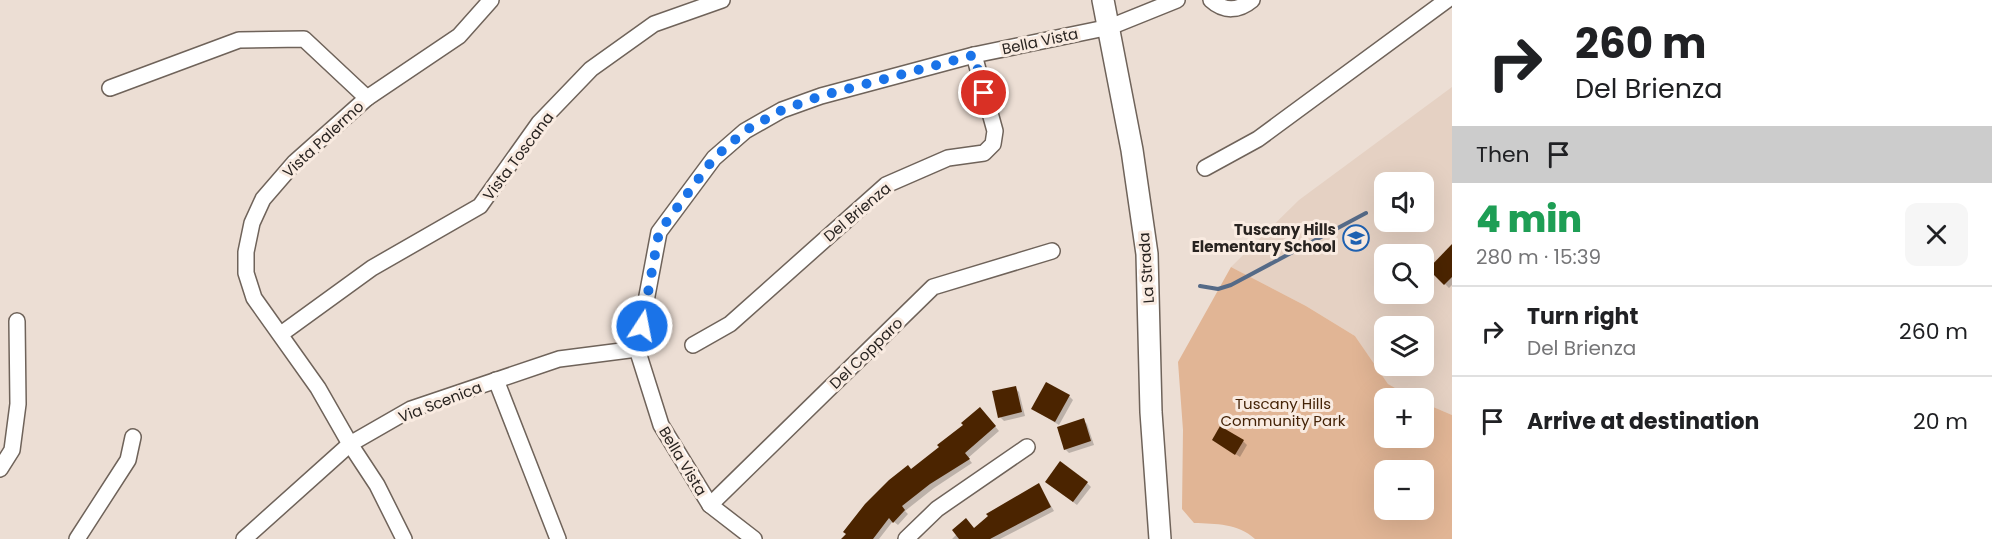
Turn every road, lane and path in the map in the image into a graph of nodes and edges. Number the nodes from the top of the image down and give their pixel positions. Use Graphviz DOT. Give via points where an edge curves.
graph roads {
  1 [pos="491,0"];
  2 [pos="722,0"];
  3 [pos="1103,0"];
  4 [pos="1177,0"];
  5 [pos="1211,0"];
  6 [pos="1252,0"];
  7 [pos="1447,0"];
  8 [pos="1110,27"];
  9 [pos="974,55"];
  10 [pos="110,88"];
  11 [pos="367,98"];
  12 [pos="1205,168"];
  13 [pos="1052,250"];
  14 [pos="17,321"];
  15 [pos="281,334"];
  16 [pos="693,345"];
  17 [pos="637,349"];
  18 [pos="496,380"];
  19 [pos="133,437"];
  20 [pos="350,444"];
  21 [pos="1027,447"];
  22 [pos="0,469"];
  23 [pos="710,505"];
  24 [pos="77,539"];
  25 [pos="244,539"];
  26 [pos="404,539"];
  27 [pos="558,539"];
  28 [pos="754,539"];
  29 [pos="906,539"];
  30 [pos="1160,539"];
  1 -- 11 [label="street, Vista Palermo" via="459,36"];
  2 -- 15 [label="street, Vista Toscana" via="654,24 591,69 539,123 480,206 372,268"];
  3 -- 8 [label="street, La Strada"];
  4 -- 8 [label="street, Bella Vista"];
  5 -- 6 [label="street" via="1225,9 1237,9"];
  7 -- 12 [label="street" via="1258,139"];
  8 -- 9 [label="street, Bella Vista"];
  8 -- 30 [label="street, La Strada" via="1147,254 1150,412"];
  9 -- 16 [label="street, Del Brienza" via="995,131 993,144 984,153 948,158 886,185 730,324"];
  9 -- 17 [label="street, Bella Vista" via="821,96 782,110 746,130 714,158 659,232"];
  10 -- 11 [label="street" via="239,40 304,39"];
  11 -- 15 [label="street, Vista Palermo" via="295,162 263,198 252,223 246,273 254,298"];
  13 -- 23 [label="street, Del Copparo" via="933,287"];
  14 -- 22 [label="street" via="18,404 12,450"];
  15 -- 20 [label="street, Vista Palermo"];
  17 -- 18 [label="street, Via Scenica" via="559,359"];
  17 -- 23 [label="street, Bella Vista" via="661,425"];
  18 -- 20 [label="street, Via Scenica" via="411,409"];
  18 -- 27 [label="street"];
  19 -- 24 [label="street" via="128,460"];
  20 -- 25 [label="street, Via Scenica"];
  20 -- 26 [label="street, Vista Palermo" via="377,485"];
  21 -- 29 [label="street" via="937,509"];
  23 -- 28 [label="street, Bella Vista"];
}
